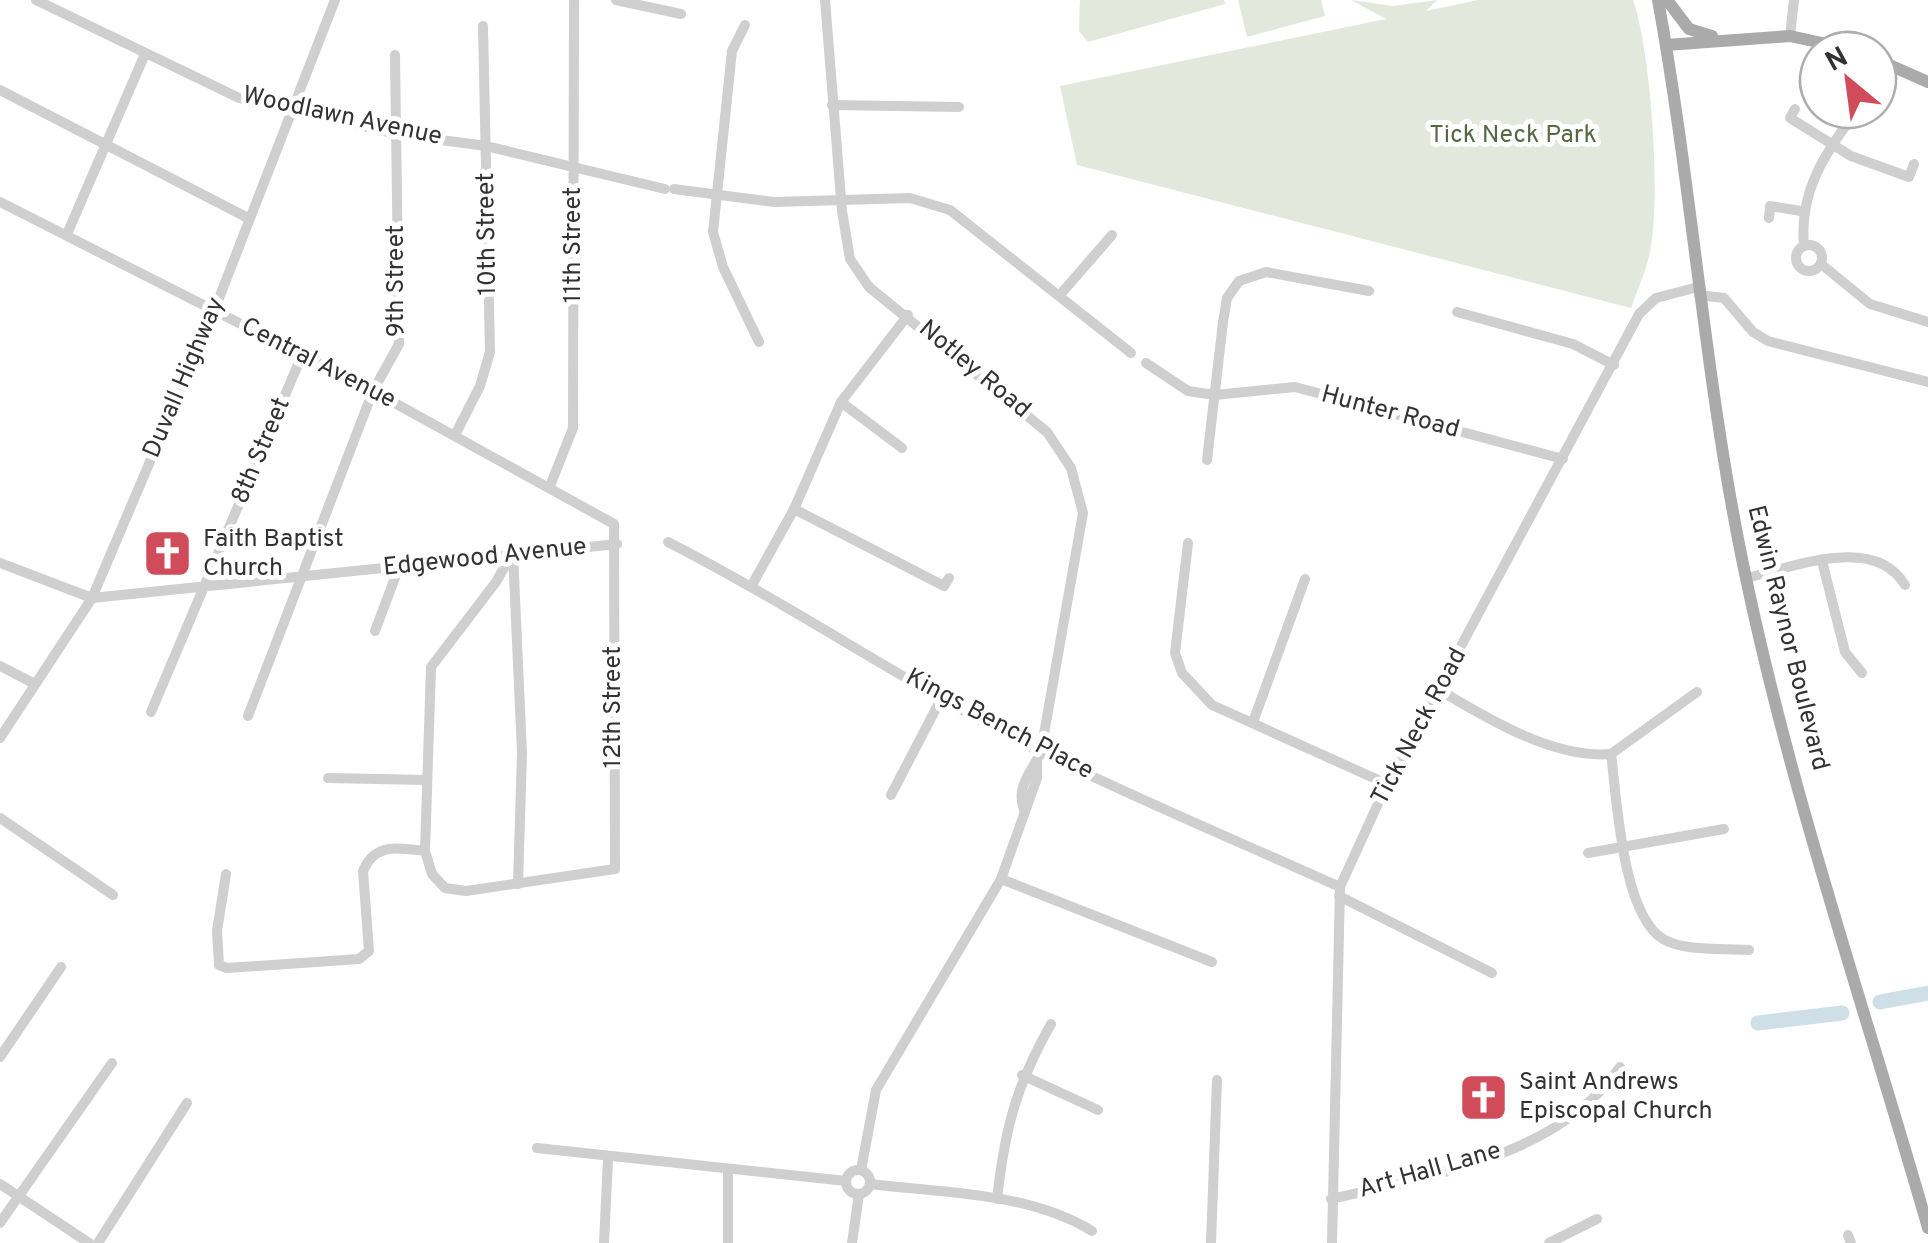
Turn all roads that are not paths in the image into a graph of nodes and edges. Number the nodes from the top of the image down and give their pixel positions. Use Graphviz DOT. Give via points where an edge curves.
graph roads {
  1 [pos="36,0"];
  2 [pos="335,0"];
  3 [pos="574,0"];
  4 [pos="616,0"];
  5 [pos="825,0"];
  6 [pos="1658,0"];
  7 [pos="1666,0"];
  8 [pos="1794,0"];
  9 [pos="680,14"];
  10 [pos="744,25"];
  11 [pos="483,26"];
  12 [pos="1790,36"];
  13 [pos="1729,38"];
  14 [pos="1798,38"];
  15 [pos="1666,45"];
  16 [pos="144,54"];
  17 [pos="395,55"];
  18 [pos="1898,69"];
  19 [pos="1928,82"];
  20 [pos="0,90"];
  21 [pos="832,104"];
  22 [pos="959,107"];
  23 [pos="1795,110"];
  24 [pos="292,111"];
  25 [pos="1843,130"];
  26 [pos="396,134"];
  27 [pos="1834,144"];
  28 [pos="486,146"];
  29 [pos="105,148"];
  30 [pos="1914,164"];
  31 [pos="574,169"];
  32 [pos="718,196"];
  33 [pos="841,198"];
  34 [pos="0,202"];
  35 [pos="1802,211"];
  36 [pos="248,218"];
  37 [pos="1768,218"];
  38 [pos="67,234"];
  39 [pos="1112,235"];
  40 [pos="1804,246"];
  41 [pos="1820,264"];
  42 [pos="1369,290"];
  43 [pos="1699,291"];
  44 [pos="1060,296"];
  45 [pos="214,311"];
  46 [pos="1457,312"];
  47 [pos="908,314"];
  48 [pos="1928,322"];
  49 [pos="759,342"];
  50 [pos="1131,353"];
  51 [pos="302,354"];
  52 [pos="1146,363"];
  53 [pos="1614,365"];
  54 [pos="1928,382"];
  55 [pos="373,391"];
  56 [pos="1215,396"];
  57 [pos="841,402"];
  58 [pos="456,435"];
  59 [pos="902,448"];
  60 [pos="1563,458"];
  61 [pos="1207,460"];
  62 [pos="550,486"];
  63 [pos="794,509"];
  64 [pos="668,542"];
  65 [pos="1188,543"];
  66 [pos="617,544"];
  67 [pos="513,552"];
  68 [pos="1822,561"];
  69 [pos="0,563"];
  70 [pos="399,567"];
  71 [pos="302,577"];
  72 [pos="949,578"];
  73 [pos="1746,578"];
  74 [pos="1305,579"];
  75 [pos="752,585"];
  76 [pos="1904,585"];
  77 [pos="205,587"];
  78 [pos="92,598"];
  79 [pos="376,631"];
  80 [pos="0,666"];
  81 [pos="1862,673"];
  82 [pos="35,684"];
  83 [pos="1441,691"];
  84 [pos="1697,692"];
  85 [pos="941,699"];
  86 [pos="151,712"];
  87 [pos="248,716"];
  88 [pos="1253,722"];
  89 [pos="0,738"];
  90 [pos="1610,754"];
  91 [pos="1038,756"];
  92 [pos="328,778"];
  93 [pos="427,780"];
  94 [pos="1387,784"];
  95 [pos="890,795"];
  96 [pos="0,818"];
  97 [pos="1724,829"];
  98 [pos="1624,849"];
  99 [pos="426,851"];
  100 [pos="1588,853"];
  101 [pos="226,874"];
  102 [pos="1000,879"];
  103 [pos="518,884"];
  104 [pos="1340,891"];
  105 [pos="113,895"];
  106 [pos="1748,950"];
  107 [pos="1212,962"];
  108 [pos="61,968"];
  109 [pos="1492,973"];
  110 [pos="1051,1024"];
  111 [pos="0,1058"];
  112 [pos="112,1062"];
  113 [pos="1620,1067"];
  114 [pos="1022,1076"];
  115 [pos="1217,1080"];
  116 [pos="187,1103"];
  117 [pos="1098,1110"];
  118 [pos="537,1148"];
  119 [pos="608,1159"];
  120 [pos="860,1170"];
  121 [pos="728,1172"];
  122 [pos="846,1181"];
  123 [pos="0,1184"];
  124 [pos="870,1184"];
  125 [pos="859,1194"];
  126 [pos="17,1197"];
  127 [pos="997,1199"];
  128 [pos="1331,1199"];
  129 [pos="1597,1219"];
  130 [pos="0,1223"];
  131 [pos="1928,1228"];
  132 [pos="1092,1232"];
  133 [pos="88,1243"];
  134 [pos="98,1243"];
  135 [pos="604,1243"];
  136 [pos="728,1243"];
  137 [pos="852,1243"];
  138 [pos="1211,1243"];
  139 [pos="1332,1243"];
  140 [pos="1549,1243"];
  1 -- 16 [label="street, Woodlawn Avenue"];
  2 -- 24 [label="street, Duvall Highway"];
  3 -- 31 [label="street, 11th Street"];
  4 -- 9 [label="street"];
  5 -- 21 [label="street, Notley Road"];
  6 -- 15 [label="main road, Edwin Raynor Boulevard"];
  7 -- 13 [label="main road" via="1689,29"];
  8 -- 12 [label="street"];
  10 -- 32 [label="street" via="732,51"];
  11 -- 28 [label="street, 10th Street"];
  12 -- 13 [label="main road"];
  12 -- 14 [label="main road"];
  13 -- 15 [label="main road"];
  15 -- 43 [label="main road, Edwin Raynor Boulevard"];
  16 -- 24 [label="street, Woodlawn Avenue" via="239,98"];
  16 -- 29 [label="street"];
  17 -- 26 [label="street, 9th Street"];
  18 -- 19 [label="main road"];
  20 -- 29 [label="street"];
  21 -- 22 [label="street"];
  21 -- 33 [label="street, Notley Road"];
  23 -- 27 [label="street" via="1790,118"];
  24 -- 26 [label="street, Woodlawn Avenue"];
  24 -- 36 [label="street, Duvall Highway"];
  25 -- 27 [label="street"];
  26 -- 28 [label="street, Woodlawn Avenue"];
  26 -- 55 [label="street, 9th Street" via="400,344"];
  27 -- 30 [label="street" via="1909,176"];
  27 -- 35 [label="street"];
  28 -- 31 [label="street, Woodlawn Avenue"];
  28 -- 58 [label="street, 10th Street" via="490,352"];
  29 -- 36 [label="street"];
  29 -- 38 [label="street"];
  31 -- 32 [label="street, Woodlawn Avenue"];
  31 -- 62 [label="street, 11th Street" via="573,428"];
  32 -- 33 [label="street, Woodlawn Avenue" via="774,202"];
  32 -- 49 [label="street" via="714,232"];
  33 -- 44 [label="street, Woodlawn Avenue" via="910,198 950,210"];
  33 -- 47 [label="street, Notley Road" via="850,259 869,287"];
  34 -- 38 [label="street, Central Avenue"];
  35 -- 37 [label="street" via="1770,206"];
  35 -- 40 [label="street"];
  36 -- 45 [label="street, Duvall Highway"];
  38 -- 45 [label="street, Central Avenue"];
  39 -- 44 [label="street"];
  40 -- 41 [label="street" via="1819,250"];
  40 -- 41 [label="street" via="1796,255 1800,268"];
  41 -- 48 [label="street" via="1870,304"];
  42 -- 56 [label="street" via="1266,272 1239,282 1228,298"];
  43 -- 53 [label="street, Tick Neck Road" via="1667,293 1646,305"];
  43 -- 54 [label="street" via="1730,302 1768,342"];
  43 -- 73 [label="main road, Edwin Raynor Boulevard"];
  44 -- 50 [label="street, Woodlawn Avenue"];
  45 -- 51 [label="street, Central Avenue"];
  45 -- 78 [label="street, Duvall Highway"];
  46 -- 53 [label="street" via="1573,344"];
  47 -- 57 [label="street"];
  47 -- 91 [label="street, Notley Road" via="1047,432 1071,468 1083,513"];
  51 -- 55 [label="street, Central Avenue"];
  51 -- 77 [label="street, 8th Street"];
  52 -- 56 [label="street" via="1188,392"];
  53 -- 60 [label="street, Tick Neck Road"];
  55 -- 58 [label="street, Central Avenue"];
  55 -- 71 [label="street, 9th Street"];
  56 -- 60 [label="street, Hunter Road" via="1296,388"];
  56 -- 61 [label="street"];
  57 -- 59 [label="street"];
  57 -- 63 [label="street"];
  58 -- 62 [label="street, Central Avenue"];
  60 -- 83 [label="street, Tick Neck Road"];
  62 -- 66 [label="street, Central Avenue" via="614,524"];
  63 -- 72 [label="street" via="944,586"];
  63 -- 75 [label="street"];
  64 -- 75 [label="street, Kings Bench Place"];
  65 -- 88 [label="street" via="1175,652 1182,672 1212,705"];
  66 -- 67 [label="street, Edgewood Avenue"];
  66 -- 103 [label="street, 12th Street" via="614,869"];
  67 -- 70 [label="street, Edgewood Avenue"];
  67 -- 93 [label="street" via="430,667"];
  67 -- 103 [label="street" via="522,754"];
  68 -- 73 [label="street"];
  68 -- 76 [label="street" via="1883,563"];
  68 -- 81 [label="street" via="1845,652"];
  69 -- 78 [label="street, Edgewood Avenue"];
  70 -- 71 [label="street, Edgewood Avenue"];
  70 -- 79 [label="street"];
  71 -- 77 [label="street, Edgewood Avenue"];
  71 -- 87 [label="street, 9th Street"];
  73 -- 131 [label="main road, Edwin Raynor Boulevard"];
  74 -- 88 [label="street"];
  75 -- 85 [label="street, Kings Bench Place"];
  77 -- 78 [label="street, Edgewood Avenue"];
  77 -- 86 [label="street, 8th Street"];
  78 -- 82 [label="street, Duvall Highway"];
  80 -- 82 [label="street"];
  82 -- 89 [label="street, Duvall Highway"];
  83 -- 90 [label="street" via="1543,742"];
  83 -- 94 [label="street, Tick Neck Road"];
  84 -- 90 [label="street"];
  85 -- 91 [label="street, Kings Bench Place"];
  85 -- 95 [label="street"];
  88 -- 94 [label="street"];
  90 -- 98 [label="street"];
  91 -- 102 [label="street, Notley Road" via="1028,768 1020,800 1025,812"];
  91 -- 104 [label="street, Kings Bench Place"];
  92 -- 93 [label="street"];
  93 -- 99 [label="street"];
  94 -- 104 [label="street, Tick Neck Road"];
  96 -- 105 [label="street"];
  97 -- 98 [label="street"];
  98 -- 100 [label="street"];
  98 -- 106 [label="street" via="1636,902 1664,939"];
  99 -- 101 [label="street" via="386,848 367,860 369,951 359,959 219,965"];
  99 -- 103 [label="street" via="432,874 445,888"];
  102 -- 107 [label="street"];
  102 -- 120 [label="street, Notley Road" via="876,1090"];
  104 -- 109 [label="street, Kings Bench Place"];
  104 -- 128 [label="street, Tick Neck Road"];
  108 -- 111 [label="street"];
  110 -- 114 [label="street"];
  112 -- 126 [label="street"];
  113 -- 128 [label="street, Art Hall Lane" via="1574,1115 1522,1144 1439,1174"];
  114 -- 117 [label="street"];
  114 -- 127 [label="street" via="1004,1132"];
  115 -- 138 [label="street"];
  116 -- 134 [label="street"];
  118 -- 119 [label="street"];
  119 -- 121 [label="street"];
  119 -- 135 [label="street"];
  120 -- 122 [label="street"];
  120 -- 124 [label="street"];
  121 -- 122 [label="street"];
  121 -- 136 [label="street"];
  122 -- 125 [label="street"];
  123 -- 126 [label="street"];
  124 -- 125 [label="street"];
  124 -- 127 [label="street"];
  125 -- 137 [label="street"];
  126 -- 130 [label="street"];
  126 -- 133 [label="street"];
  127 -- 132 [label="street" via="1062,1213"];
  128 -- 139 [label="street, Tick Neck Road"];
  129 -- 140 [label="street"];
}
